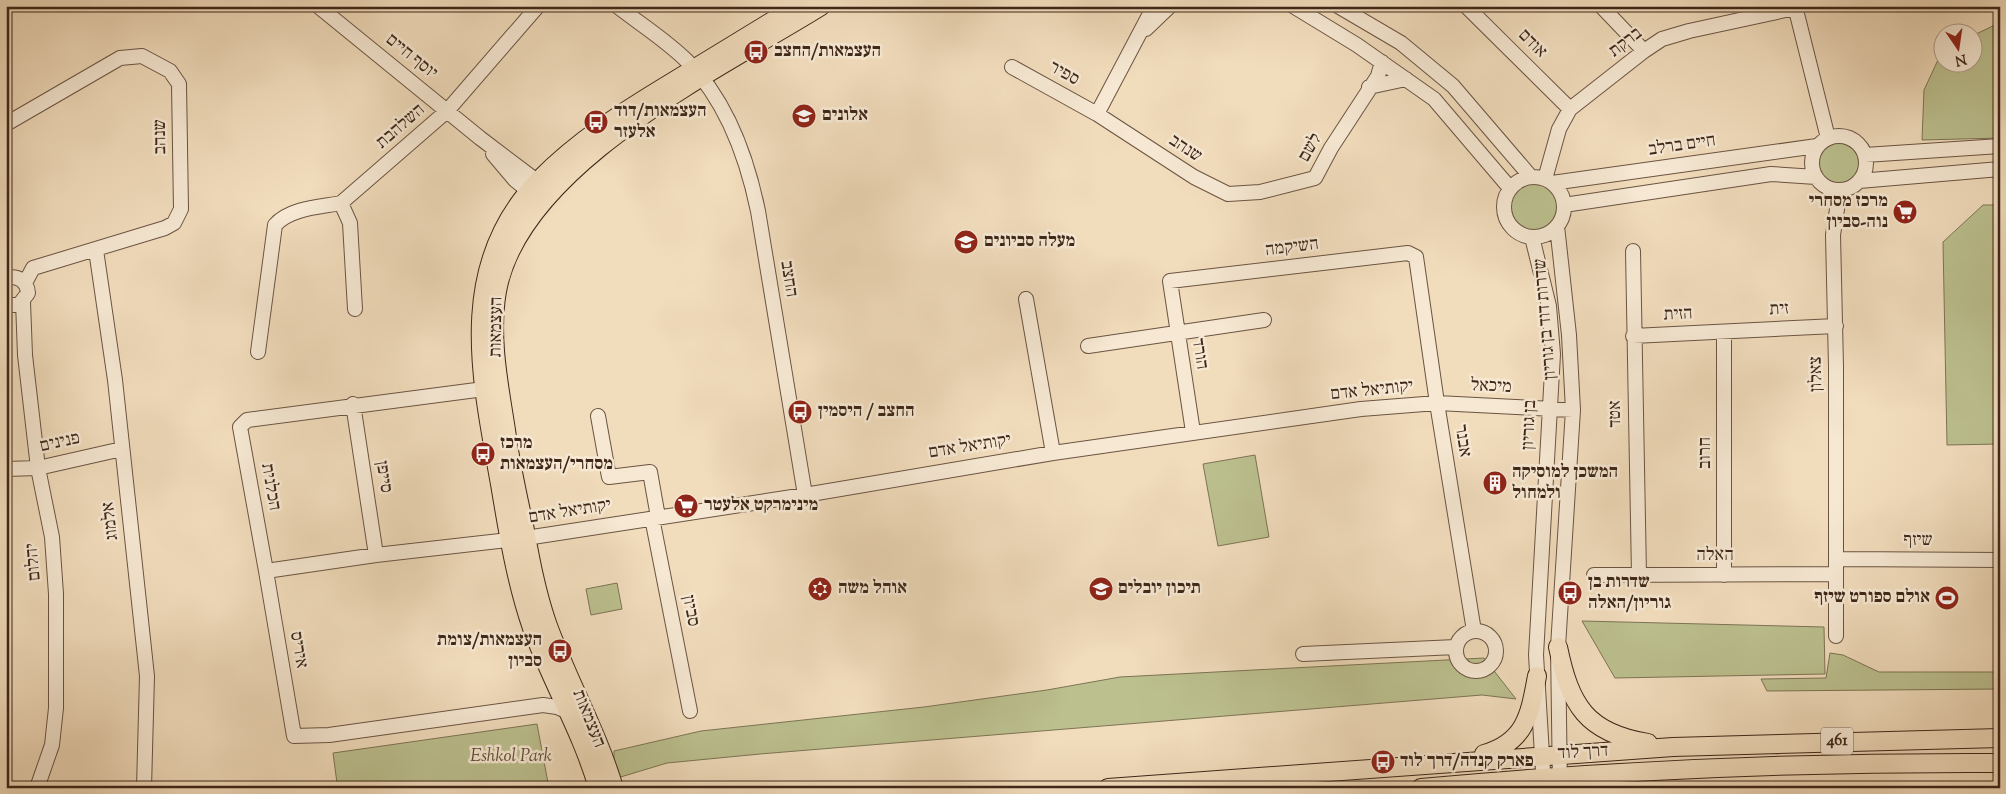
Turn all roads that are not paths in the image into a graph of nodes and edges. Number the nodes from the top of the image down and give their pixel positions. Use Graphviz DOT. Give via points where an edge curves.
graph roads {
  1 [pos="318,6"];
  2 [pos="538,6"];
  3 [pos="617,6"];
  4 [pos="796,6"];
  5 [pos="821,6"];
  6 [pos="1154,6"];
  7 [pos="1170,6"];
  8 [pos="1293,6"];
  9 [pos="1338,6"];
  10 [pos="1466,6"];
  11 [pos="1602,6"];
  12 [pos="1795,7"];
  13 [pos="1137,38"];
  14 [pos="1644,51"];
  15 [pos="1382,62"];
  16 [pos="1012,66"];
  17 [pos="698,74"];
  18 [pos="1406,79"];
  19 [pos="1369,86"];
  20 [pos="1570,109"];
  21 [pos="447,111"];
  22 [pos="1097,114"];
  23 [pos="6,124"];
  24 [pos="1822,142"];
  25 [pos="2000,146"];
  26 [pos="1865,155"];
  27 [pos="2000,169"];
  28 [pos="1816,177"];
  29 [pos="1543,180"];
  30 [pos="1859,181"];
  31 [pos="533,186"];
  32 [pos="1509,187"];
  33 [pos="1840,190"];
  34 [pos="1260,192"];
  35 [pos="547,198"];
  36 [pos="341,203"];
  37 [pos="1564,205"];
  38 [pos="1557,226"];
  39 [pos="1532,237"];
  40 [pos="96,250"];
  41 [pos="1633,252"];
  42 [pos="1416,257"];
  43 [pos="6,278"];
  44 [pos="1170,281"];
  45 [pos="25,283"];
  46 [pos="1026,299"];
  47 [pos="13,304"];
  48 [pos="356,309"];
  49 [pos="1264,320"];
  50 [pos="1836,326"];
  51 [pos="1177,332"];
  52 [pos="1724,332"];
  53 [pos="1633,336"];
  54 [pos="1088,346"];
  55 [pos="258,352"];
  56 [pos="492,390"];
  57 [pos="1437,403"];
  58 [pos="353,404"];
  59 [pos="1550,409"];
  60 [pos="1572,410"];
  61 [pos="598,416"];
  62 [pos="1193,432"];
  63 [pos="122,449"];
  64 [pos="1053,453"];
  65 [pos="38,468"];
  66 [pos="6,469"];
  67 [pos="805,495"];
  68 [pos="655,517"];
  69 [pos="518,539"];
  70 [pos="376,555"];
  71 [pos="1836,559"];
  72 [pos="2000,560"];
  73 [pos="266,571"];
  74 [pos="1836,574"];
  75 [pos="1639,575"];
  76 [pos="1724,575"];
  77 [pos="1594,576"];
  78 [pos="1474,631"];
  79 [pos="1836,636"];
  80 [pos="1456,647"];
  81 [pos="1558,648"];
  82 [pos="1303,654"];
  83 [pos="1537,676"];
  84 [pos="556,684"];
  85 [pos="543,705"];
  86 [pos="568,712"];
  87 [pos="690,712"];
  88 [pos="2000,738"];
  89 [pos="1674,747"];
  90 [pos="1542,755"];
  91 [pos="1561,755"];
  92 [pos="1460,761"];
  93 [pos="2000,763"];
  94 [pos="1552,782"];
  95 [pos="37,788"];
  96 [pos="144,788"];
  97 [pos="598,788"];
  98 [pos="614,788"];
  99 [pos="1108,788"];
  100 [pos="1420,788"];
  1 -- 21 [label="street, יוסף חיים"];
  2 -- 21 [label="street, השלהבת"];
  3 -- 17 [label="street, החצב" via="679,53"];
  4 -- 17 [label="main road, העצמאות"];
  5 -- 17 [label="main road, העצמאות"];
  6 -- 13 [label="street"];
  7 -- 13 [label="street"];
  8 -- 15 [label="street"];
  9 -- 29 [label="street" via="1401,43 1453,86"];
  10 -- 20 [label="street, אודם"];
  11 -- 14 [label="street"];
  12 -- 14 [label="street, ברקת" via="1689,31 1662,39"];
  12 -- 24 [label="street"];
  13 -- 22 [label="street"];
  14 -- 20 [label="street, ברקת"];
  15 -- 18 [label="street"];
  15 -- 19 [label="street, לשם" via="1378,76"];
  16 -- 22 [label="street, ספיר"];
  17 -- 31 [label="main road, העצמאות" via="607,123"];
  17 -- 35 [label="main road, העצמאות" via="618,132"];
  17 -- 67 [label="street, החצב" via="735,136 753,187"];
  18 -- 19 [label="street"];
  18 -- 32 [label="street" via="1434,99"];
  19 -- 34 [label="street, לשם" via="1315,178"];
  20 -- 29 [label="street, ברקת" via="1559,129"];
  21 -- 31 [label="street, יוסף חיים"];
  21 -- 36 [label="street, השלהבת"];
  22 -- 34 [label="street, שנהב" via="1215,190 1228,194"];
  23 -- 40 [label="street, שנהב" via="120,58 142,56 176,79 179,89 181,209 174,222 165,228"];
  24 -- 26 [label="street" via="1846,136 1861,147"];
  24 -- 28 [label="street" via="1812,158"];
  24 -- 29 [label="street, חיים ברלב"];
  25 -- 26 [label="street"];
  26 -- 30 [label="street" via="1864,173"];
  27 -- 30 [label="street"];
  28 -- 33 [label="street" via="1826,186"];
  28 -- 37 [label="street" via="1771,174"];
  29 -- 32 [label="street" via="1524,178"];
  29 -- 37 [label="street" via="1560,192"];
  30 -- 33 [label="street"];
  31 -- 35 [label="street, יוסף חיים"];
  31 -- 56 [label="main road, העצמאות" via="504,226 486,275 480,310"];
  32 -- 39 [label="street" via="1505,210 1509,222 1521,234"];
  33 -- 50 [label="street, צאלון" via="1833,235"];
  35 -- 56 [label="main road, העצמאות" via="511,250 498,290"];
  36 -- 48 [label="street" via="350,224"];
  36 -- 55 [label="street, השלהבת" via="292,213 274,224"];
  37 -- 38 [label="street" via="1563,216"];
  38 -- 39 [label="street" via="1548,234"];
  38 -- 60 [label="street, שדרות דוד בן גוריון" via="1569,335"];
  39 -- 59 [label="street, בן גוריון" via="1549,306 1552,354"];
  40 -- 45 [label="street, שנהב" via="33,268"];
  40 -- 63 [label="street, אלמוג"];
  41 -- 53 [label="street, אטד"];
  42 -- 44 [label="street, השיקמה" via="1408,253"];
  42 -- 57 [label="street, אבנר"];
  43 -- 45 [label="street" via="17,277"];
  44 -- 51 [label="street, הורד"];
  45 -- 47 [label="street" via="28,293"];
  46 -- 64 [label="street"];
  47 -- 65 [label="street, יהלום" via="24,331"];
  49 -- 51 [label="street"];
  50 -- 52 [label="street, זית"];
  50 -- 71 [label="street, צאלון"];
  51 -- 54 [label="street"];
  51 -- 62 [label="street, הורד"];
  52 -- 53 [label="street, הזית"];
  52 -- 76 [label="street, חרוב"];
  53 -- 75 [label="street, אטד"];
  56 -- 58 [label="street, הכלנית"];
  56 -- 69 [label="main road, העצמאות"];
  57 -- 59 [label="street, מיכאל"];
  57 -- 62 [label="street, יקותיאל אדם" via="1361,409"];
  57 -- 78 [label="street, אבנר"];
  58 -- 70 [label="street, סייפן"];
  58 -- 73 [label="street, הכלנית" via="247,420 240,427"];
  59 -- 60 [label="street, מיכאל"];
  59 -- 83 [label="street, בן גוריון"];
  60 -- 81 [label="street, שדרות דוד בן גוריון"];
  61 -- 68 [label="street, סביון" via="609,477 650,472"];
  62 -- 64 [label="street, יקותיאל אדם"];
  63 -- 65 [label="street, פנינים"];
  63 -- 96 [label="street, אלמוג" via="147,676"];
  64 -- 67 [label="street, יקותיאל אדם"];
  65 -- 66 [label="street, פנינים"];
  65 -- 95 [label="street, יהלום" via="52,537 56,594 56,699 52,745"];
  67 -- 68 [label="street, יקותיאל אדם"];
  68 -- 69 [label="street, יקותיאל אדם"];
  68 -- 87 [label="street, סביון"];
  69 -- 70 [label="street"];
  69 -- 84 [label="main road, העצמאות" via="531,625"];
  69 -- 98 [label="main road, העצמאות" via="546,621"];
  70 -- 73 [label="street"];
  71 -- 72 [label="street, שיזף"];
  71 -- 74 [label="street, צאלון"];
  73 -- 85 [label="street, איריס" via="294,736 329,735"];
  74 -- 76 [label="street, האלה"];
  74 -- 79 [label="street, צאלון"];
  75 -- 76 [label="street, האלה"];
  75 -- 77 [label="street, האלה"];
  78 -- 80 [label="street" via="1462,636"];
  78 -- 80 [label="street" via="1486,633 1495,643 1496,656 1489,667 1477,671 1464,668 1456,658"];
  80 -- 82 [label="street"];
  81 -- 89 [label="main road" via="1568,689 1589,719 1628,739"];
  81 -- 91 [label="street, שדרות דוד בן גוריון"];
  83 -- 90 [label="street, בן גוריון"];
  83 -- 92 [label="main road" via="1529,716 1515,738 1491,752"];
  84 -- 85 [label="street"];
  84 -- 86 [label="main road, העצמאות"];
  85 -- 86 [label="street"];
  86 -- 97 [label="main road, העצמאות"];
  88 -- 89 [label="main road, דרך לוד / 461"];
  89 -- 91 [label="main road, דרך לוד / 461"];
  90 -- 91 [label="main road, דרך לוד / 461"];
  90 -- 92 [label="main road, דרך לוד / 461"];
  90 -- 94 [label="street, בן גוריון"];
  91 -- 94 [label="street, שדרות דוד בן גוריון"];
  92 -- 99 [label="main road, דרך לוד / 461"];
  93 -- 94 [label="main road, דרך לוד / 461" via="1771,765"];
  94 -- 100 [label="main road, דרך לוד / 461"];
}
